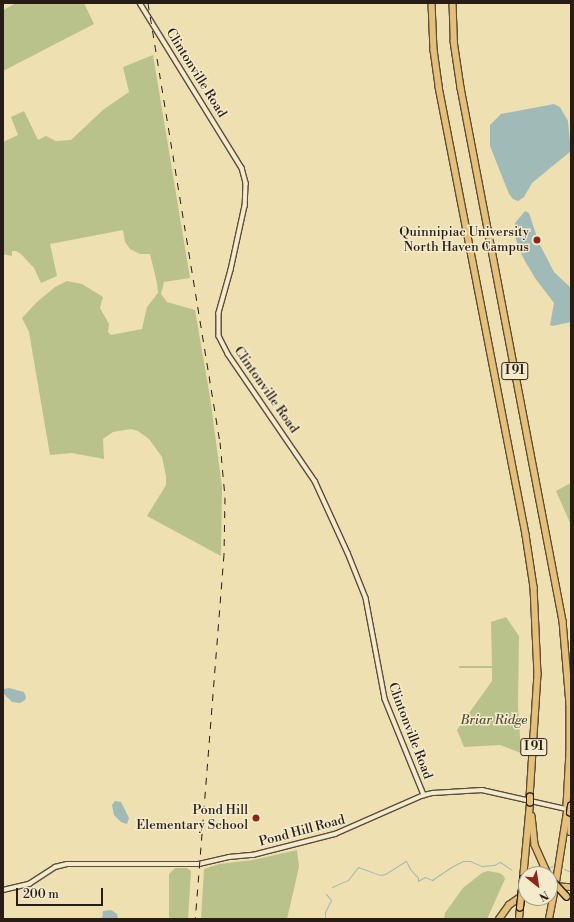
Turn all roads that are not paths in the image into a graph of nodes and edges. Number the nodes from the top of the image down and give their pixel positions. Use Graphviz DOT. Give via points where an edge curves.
graph roads {
  1 [pos="140,3"];
  2 [pos="432,3"];
  3 [pos="452,3"];
  4 [pos="424,795"];
  5 [pos="529,805"];
  6 [pos="569,809"];
  7 [pos="571,832"];
  8 [pos="544,866"];
  9 [pos="558,866"];
  10 [pos="558,885"];
  11 [pos="558,887"];
  12 [pos="571,887"];
  13 [pos="3,890"];
  14 [pos="518,899"];
  15 [pos="569,899"];
  16 [pos="550,906"];
  17 [pos="499,919"];
  18 [pos="519,919"];
  19 [pos="548,919"];
  1 -- 4 [label="street, Clintonville Road" via="242,168 246,183 245,206 219,313 219,336 228,354 313,477 348,553 366,598 385,699"];
  2 -- 5 [label="highway, I 91, bridge" via="439,87 533,582 538,674"];
  3 -- 6 [label="highway, I 91" via="460,88 562,621 570,705"];
  4 -- 6 [label="street, Pond Hill Road" via="482,790"];
  4 -- 13 [label="street, Pond Hill Road" via="335,834 260,853 198,864 67,864 55,867 35,881"];
  5 -- 8 [label="highway" via="535,845"];
  5 -- 18 [label="highway, I 91, bridge"];
  6 -- 7 [label="highway"];
  6 -- 9 [label="highway, I 91"];
  10 -- 12 [label="highway"];
  11 -- 15 [label="highway, bridge"];
  14 -- 17 [label="highway" via="509,905"];
  16 -- 19 [label="highway, I 91"];
}
